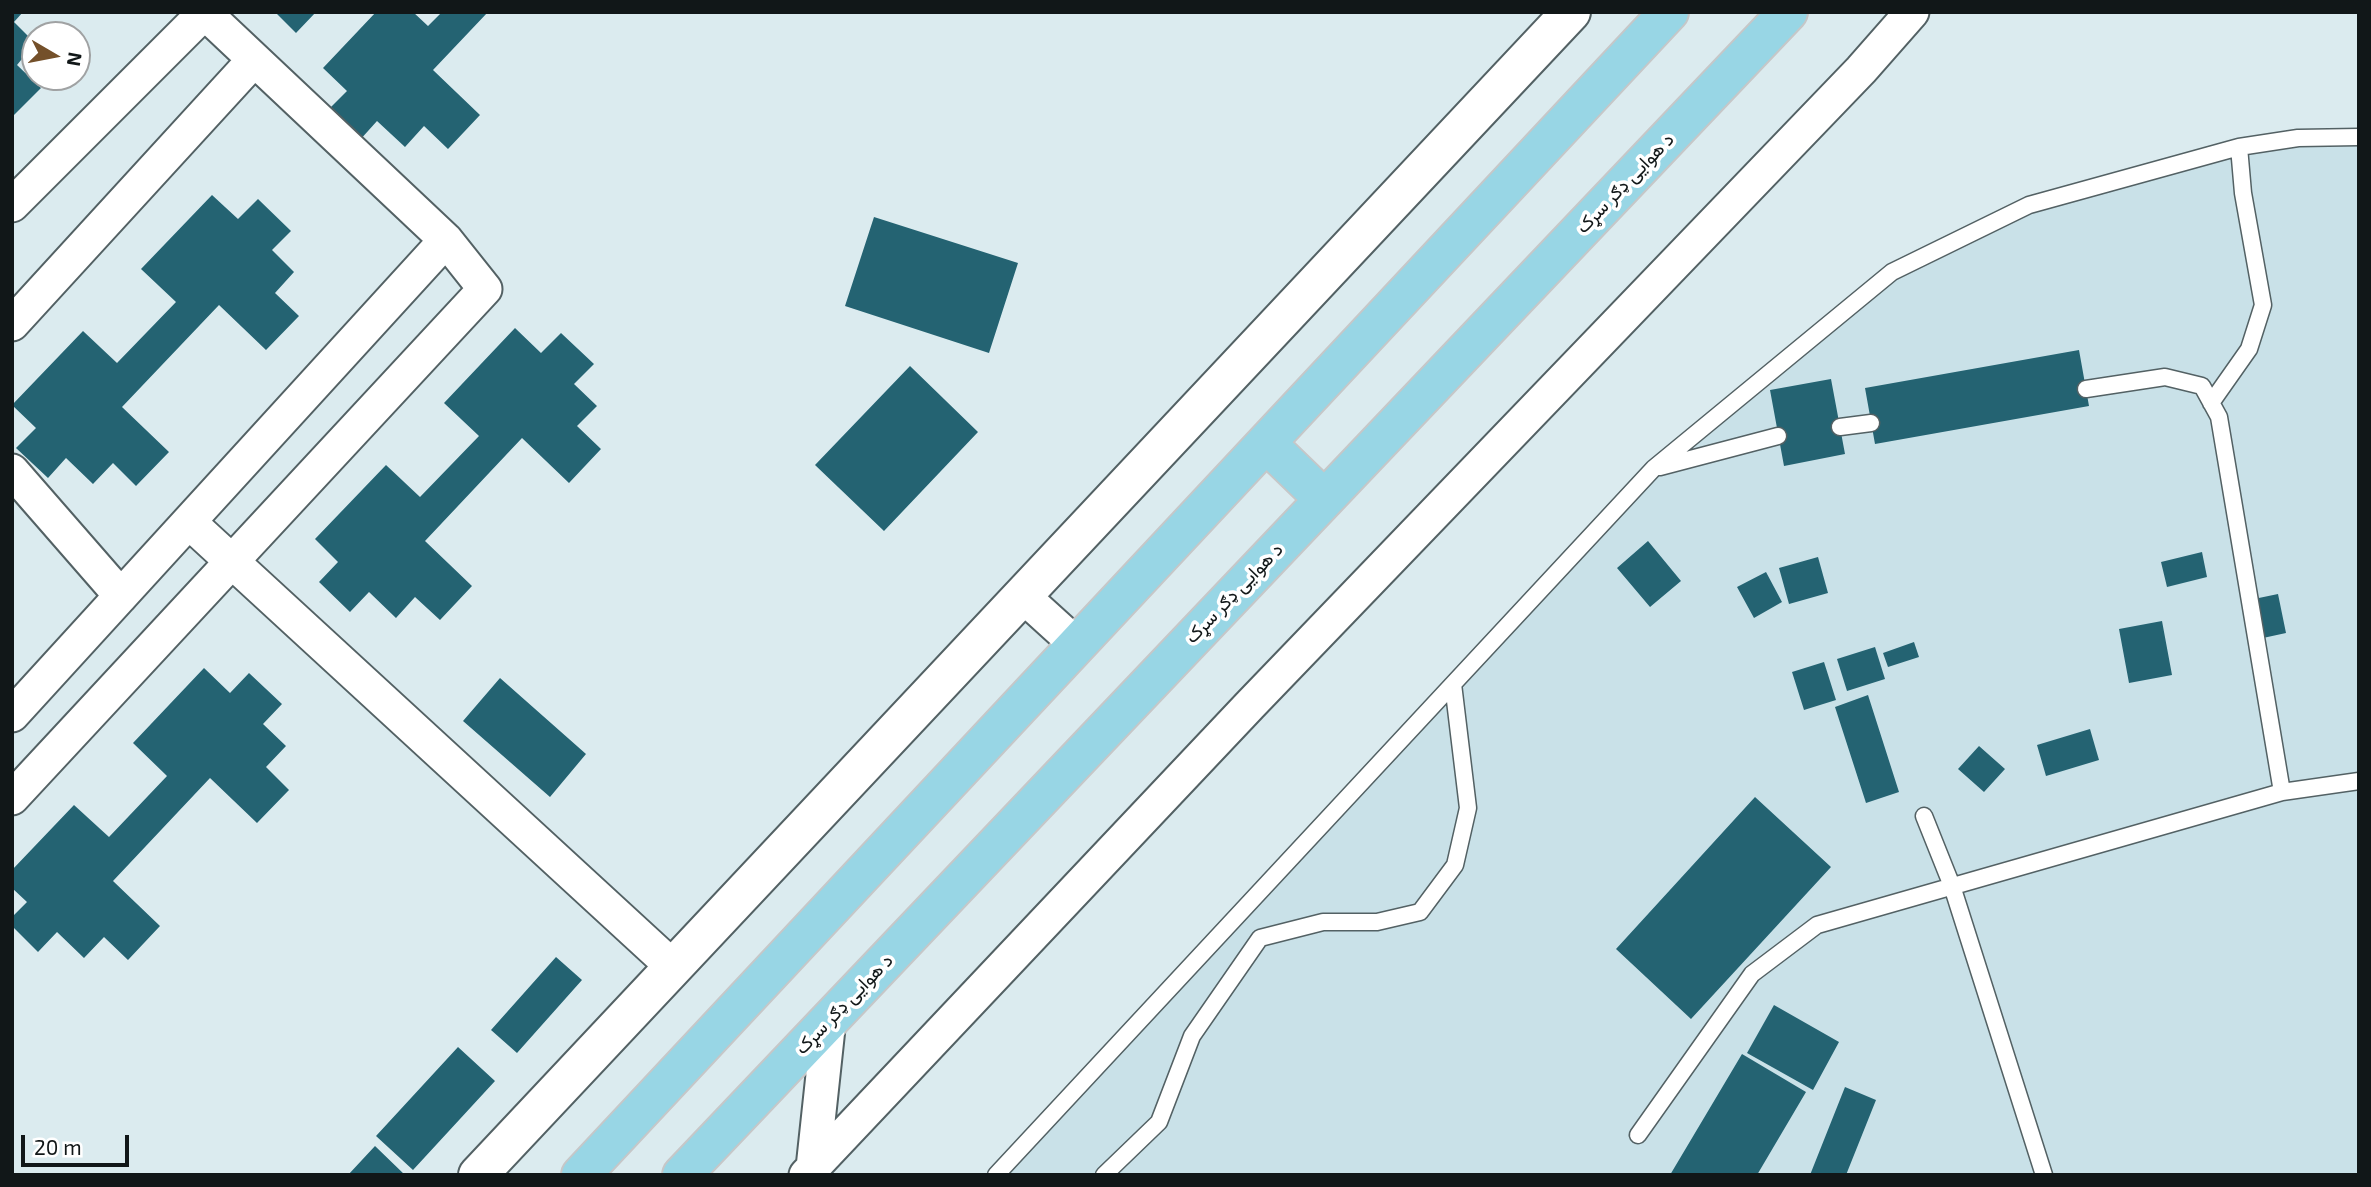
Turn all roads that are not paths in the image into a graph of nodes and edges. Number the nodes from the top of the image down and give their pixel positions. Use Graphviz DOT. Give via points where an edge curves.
graph roads {
  1 [pos="204,12"];
  2 [pos="1571,12"];
  3 [pos="1670,12"];
  4 [pos="1788,12"];
  5 [pos="1912,12"];
  6 [pos="253,61"];
  7 [pos="2359,137"];
  8 [pos="2239,146"];
  9 [pos="12,205"];
  10 [pos="446,240"];
  11 [pos="12,324"];
  12 [pos="2086,389"];
  13 [pos="2211,403"];
  14 [pos="1871,422"];
  15 [pos="1840,427"];
  16 [pos="1778,436"];
  17 [pos="1266,443"];
  18 [pos="1654,468"];
  19 [pos="12,471"];
  20 [pos="1324,499"];
  21 [pos="189,522"];
  22 [pos="233,562"];
  23 [pos="121,596"];
  24 [pos="1023,596"];
  25 [pos="1077,645"];
  26 [pos="1453,684"];
  27 [pos="12,715"];
  28 [pos="2359,780"];
  29 [pos="2282,792"];
  30 [pos="12,798"];
  31 [pos="1924,816"];
  32 [pos="1952,886"];
  33 [pos="673,967"];
  34 [pos="829,1019"];
  35 [pos="1638,1135"];
  36 [pos="810,1171"];
  37 [pos="478,1175"];
  38 [pos="581,1175"];
  39 [pos="682,1175"];
  40 [pos="996,1175"];
  41 [pos="1104,1175"];
  42 [pos="2044,1175"];
  1 -- 6 [label="street"];
  1 -- 9 [label="street"];
  2 -- 24 [label="street"];
  3 -- 17 [label="main road"];
  4 -- 20 [label="main road, د هوایی ډګر سړک"];
  5 -- 36 [label="street"];
  6 -- 10 [label="street"];
  6 -- 11 [label="street"];
  7 -- 8 [label="lane" via="2298,138"];
  8 -- 13 [label="lane" via="2263,305 2249,349"];
  8 -- 18 [label="lane" via="2029,205 1892,272"];
  10 -- 21 [label="street"];
  10 -- 22 [label="street" via="485,289"];
  12 -- 13 [label="lane" via="2165,377 2202,386"];
  13 -- 29 [label="lane" via="2218,417"];
  14 -- 15 [label="lane"];
  16 -- 18 [label="lane"];
  17 -- 20 [label="main road"];
  17 -- 25 [label="main road"];
  18 -- 26 [label="lane"];
  19 -- 23 [label="street"];
  20 -- 34 [label="main road, د هوایی ډګر سړک"];
  21 -- 22 [label="street"];
  21 -- 23 [label="street"];
  22 -- 30 [label="street"];
  22 -- 33 [label="street"];
  23 -- 27 [label="street"];
  24 -- 25 [label="street"];
  24 -- 33 [label="street"];
  25 -- 38 [label="main road"];
  26 -- 40 [label="lane"];
  26 -- 41 [label="lane" via="1468,808 1455,865 1420,912 1377,922 1322,922 1260,939 1192,1036 1159,1122"];
  28 -- 29 [label="lane"];
  29 -- 32 [label="lane"];
  31 -- 32 [label="lane"];
  32 -- 35 [label="lane" via="1817,925 1752,974"];
  32 -- 42 [label="lane"];
  33 -- 37 [label="street"];
  34 -- 36 [label="street"];
  34 -- 39 [label="main road, د هوایی ډګر سړک"];
}
